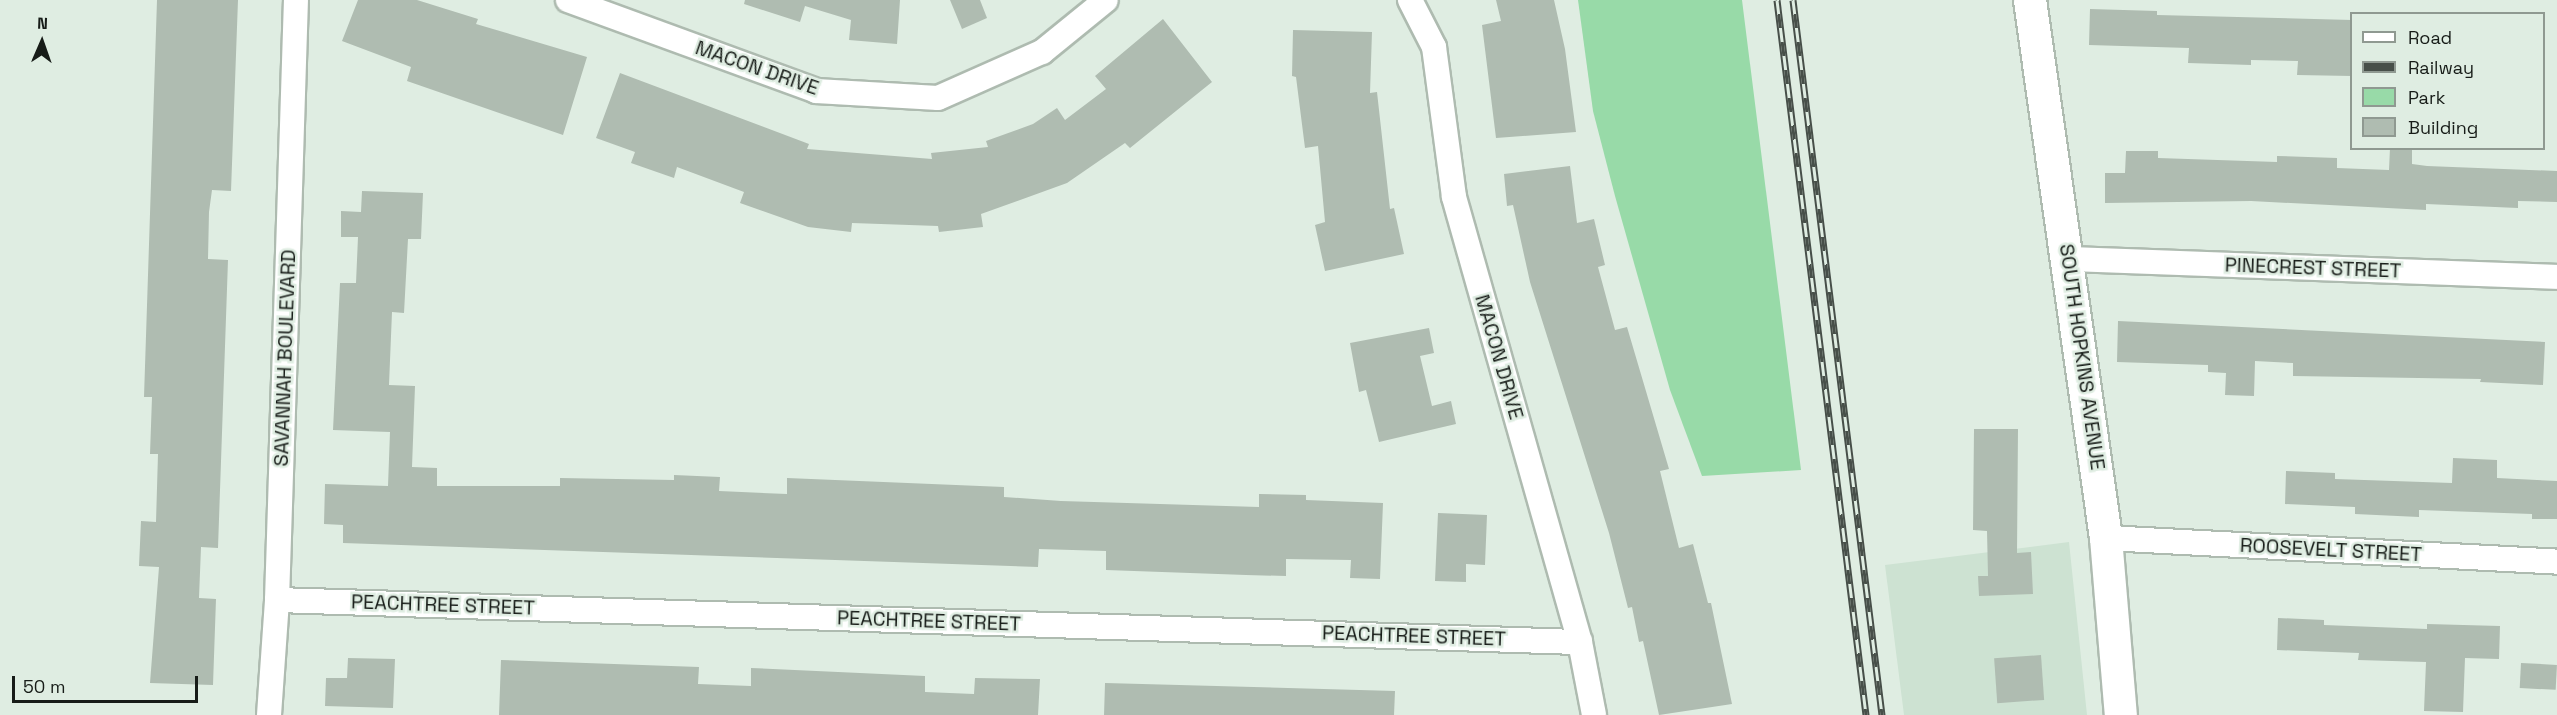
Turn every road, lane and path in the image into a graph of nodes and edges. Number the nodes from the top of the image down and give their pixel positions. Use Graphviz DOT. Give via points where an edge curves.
graph roads {
  1 [pos="296,0"];
  2 [pos="568,0"];
  3 [pos="1106,0"];
  4 [pos="1410,0"];
  5 [pos="2030,0"];
  6 [pos="2069,258"];
  7 [pos="2557,277"];
  8 [pos="2106,538"];
  9 [pos="2557,562"];
  10 [pos="277,600"];
  11 [pos="1580,642"];
  12 [pos="270,715"];
  13 [pos="1594,715"];
  14 [pos="2121,715"];
  1 -- 10 [label="street, SAVANNAH BOULEVARD"];
  2 -- 3 [label="street, MACON DRIVE" via="816,91 938,98 1042,52"];
  4 -- 11 [label="street, MACON DRIVE" via="1434,47 1454,197"];
  5 -- 6 [label="street, SOUTH HOPKINS AVENUE"];
  6 -- 7 [label="street, PINECREST STREET"];
  6 -- 8 [label="street, SOUTH HOPKINS AVENUE"];
  8 -- 9 [label="street, ROOSEVELT STREET"];
  8 -- 14 [label="street, SOUTH HOPKINS AVENUE"];
  10 -- 11 [label="street, PEACHTREE STREET"];
  10 -- 12 [label="street, SAVANNAH BOULEVARD"];
  11 -- 13 [label="street, MACON DRIVE"];
}
